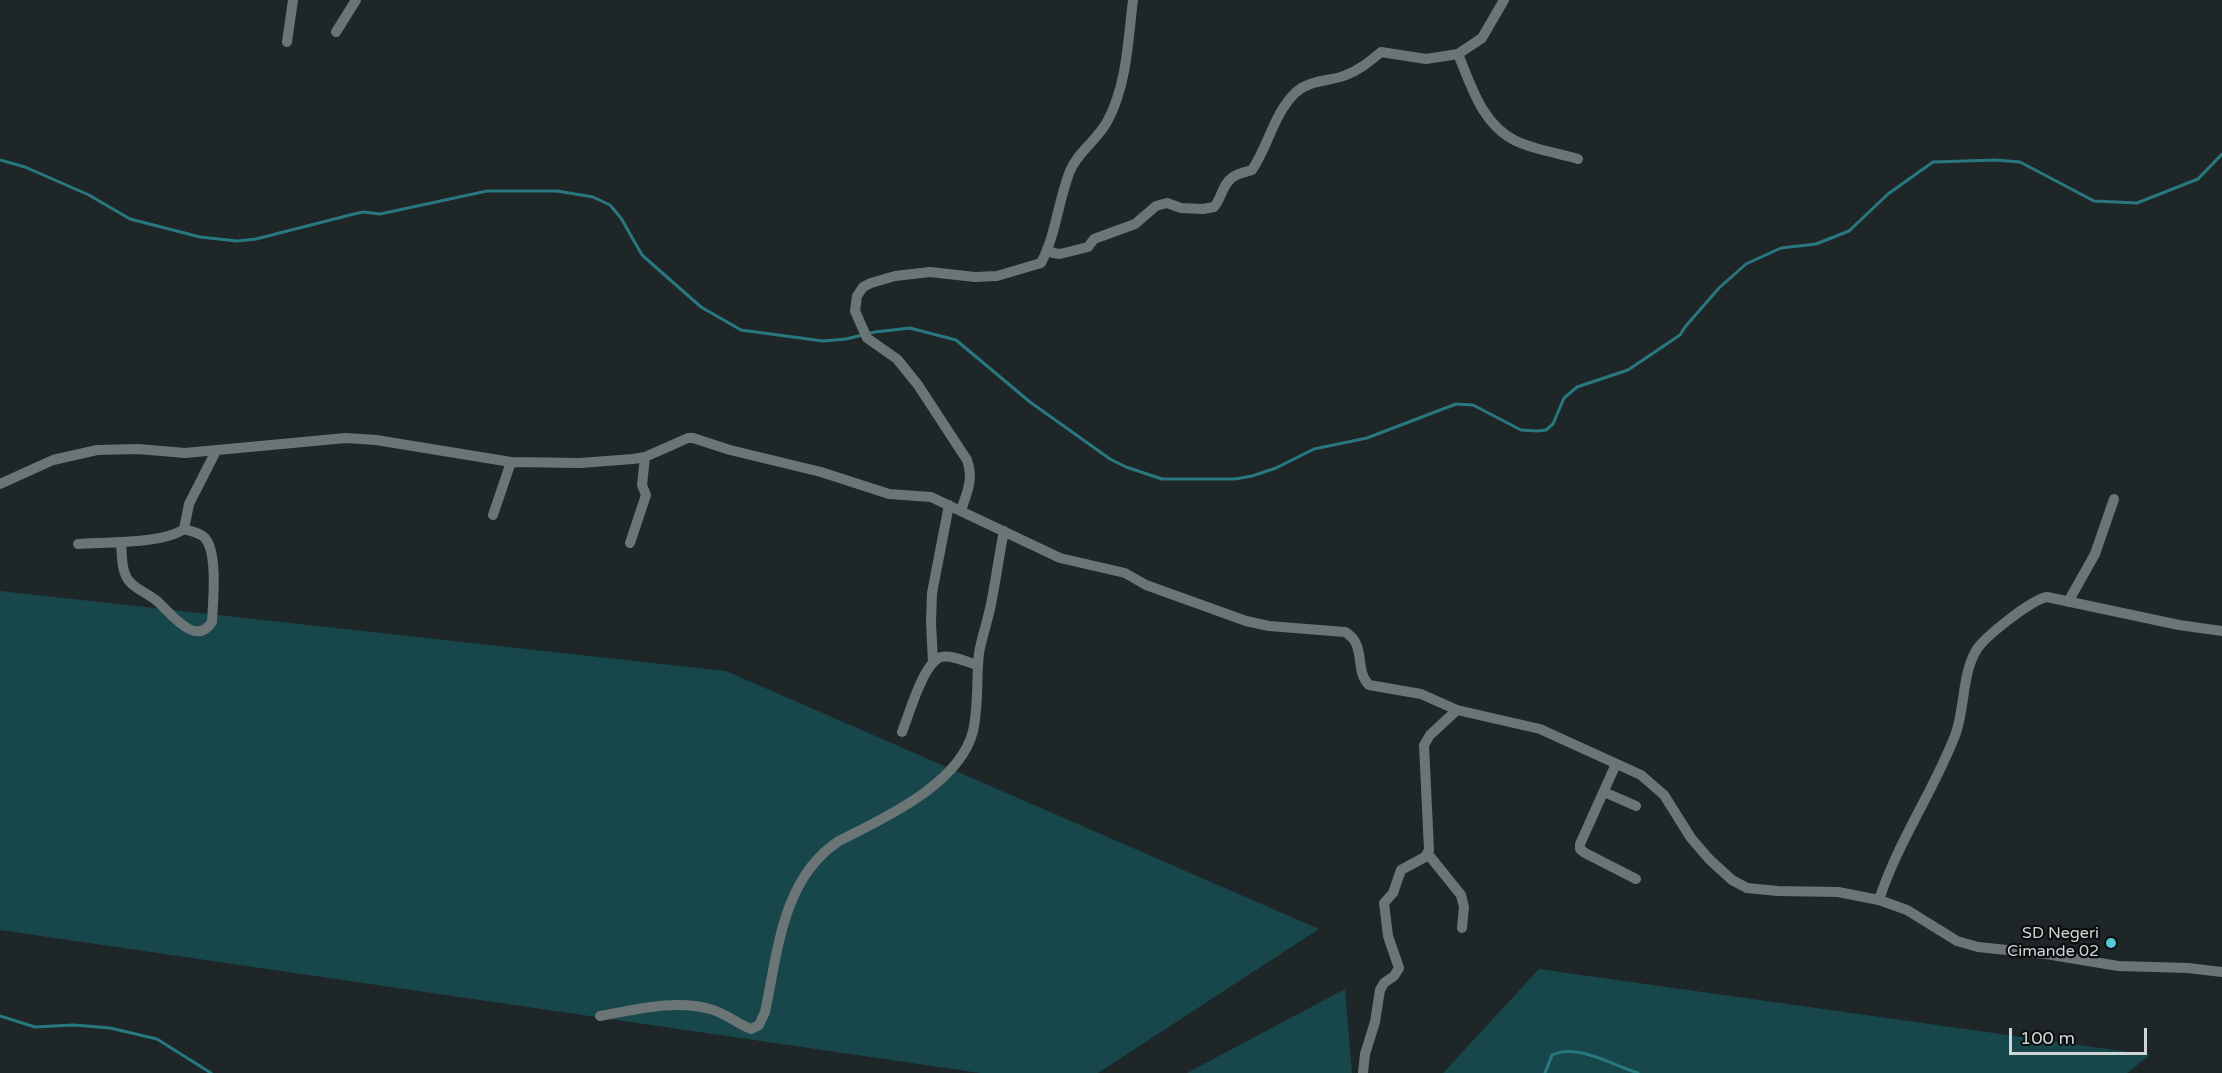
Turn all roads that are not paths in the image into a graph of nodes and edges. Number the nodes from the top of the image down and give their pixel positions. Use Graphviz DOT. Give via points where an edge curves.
graph roads {
  1 [pos="293,0"];
  2 [pos="356,0"];
  3 [pos="1133,0"];
  4 [pos="1504,0"];
  5 [pos="336,32"];
  6 [pos="286,42"];
  7 [pos="1458,54"];
  8 [pos="1578,159"];
  9 [pos="1047,249"];
  10 [pos="216,451"];
  11 [pos="645,457"];
  12 [pos="511,462"];
  13 [pos="0,484"];
  14 [pos="2114,499"];
  15 [pos="949,505"];
  16 [pos="961,510"];
  17 [pos="493,515"];
  18 [pos="184,529"];
  19 [pos="1004,531"];
  20 [pos="121,542"];
  21 [pos="630,543"];
  22 [pos="78,544"];
  23 [pos="2068,602"];
  24 [pos="2222,631"];
  25 [pos="933,663"];
  26 [pos="978,665"];
  27 [pos="1457,710"];
  28 [pos="902,732"];
  29 [pos="1616,764"];
  30 [pos="1604,792"];
  31 [pos="1636,806"];
  32 [pos="1428,854"];
  33 [pos="1636,879"];
  34 [pos="1879,900"];
  35 [pos="1462,928"];
  36 [pos="2222,972"];
  37 [pos="600,1016"];
  38 [pos="1363,1073"];
  1 -- 6 [label="street"];
  2 -- 5 [label="street"];
  3 -- 9 [label="street" via="1114,105 1097,136 1071,167"];
  4 -- 7 [label="street" via="1482,38"];
  7 -- 8 [label="street" via="1476,97 1497,128 1524,144"];
  7 -- 9 [label="street" via="1426,58 1381,52 1355,72 1308,85 1281,112 1252,170 1232,177 1214,207 1156,206 1135,224 1094,239 1088,247 1060,255"];
  9 -- 16 [label="street" via="1041,263 997,276 930,272 895,276 860,290 856,302 855,311 865,335 897,359 968,460 971,479"];
  10 -- 12 [label="street" via="346,438"];
  10 -- 13 [label="street" via="96,450 53,460"];
  10 -- 18 [label="street" via="189,504"];
  11 -- 12 [label="street" via="580,463"];
  11 -- 15 [label="street" via="693,438 879,492 924,495"];
  11 -- 21 [label="street" via="642,485 646,495"];
  12 -- 17 [label="street"];
  14 -- 23 [label="street" via="2095,554"];
  15 -- 16 [label="street"];
  15 -- 25 [label="street" via="932,593"];
  16 -- 19 [label="street"];
  18 -- 20 [label="street" via="175,535"];
  18 -- 20 [label="street" via="206,539 213,562 212,622 203,630 182,626 156,599 129,582"];
  19 -- 26 [label="street"];
  19 -- 27 [label="street" via="1060,558 1125,573 1146,585 1246,621 1345,632 1357,644 1363,678 1369,685 1421,694"];
  20 -- 22 [label="street"];
  23 -- 24 [label="street"];
  23 -- 34 [label="street" via="2042,598 1990,634 1978,648 1970,664 1955,735 1896,854"];
  25 -- 26 [label="street" via="944,657"];
  25 -- 28 [label="street"];
  26 -- 37 [label="street" via="973,733 961,757 927,792 828,848 810,865 785,917 759,1025 752,1029 725,1014 695,1006 664,1006"];
  27 -- 29 [label="street" via="1540,729"];
  27 -- 32 [label="street" via="1424,745"];
  29 -- 30 [label="street"];
  29 -- 34 [label="street" via="1651,782 1698,847 1741,885 1768,891 1844,893"];
  30 -- 31 [label="street"];
  30 -- 33 [label="street" via="1580,849"];
  32 -- 35 [label="street" via="1461,896"];
  32 -- 38 [label="street" via="1401,870 1393,893 1384,903 1388,936 1399,968 1380,990"];
  34 -- 36 [label="street" via="1907,910 1957,941 1978,947 2118,966"];
}
